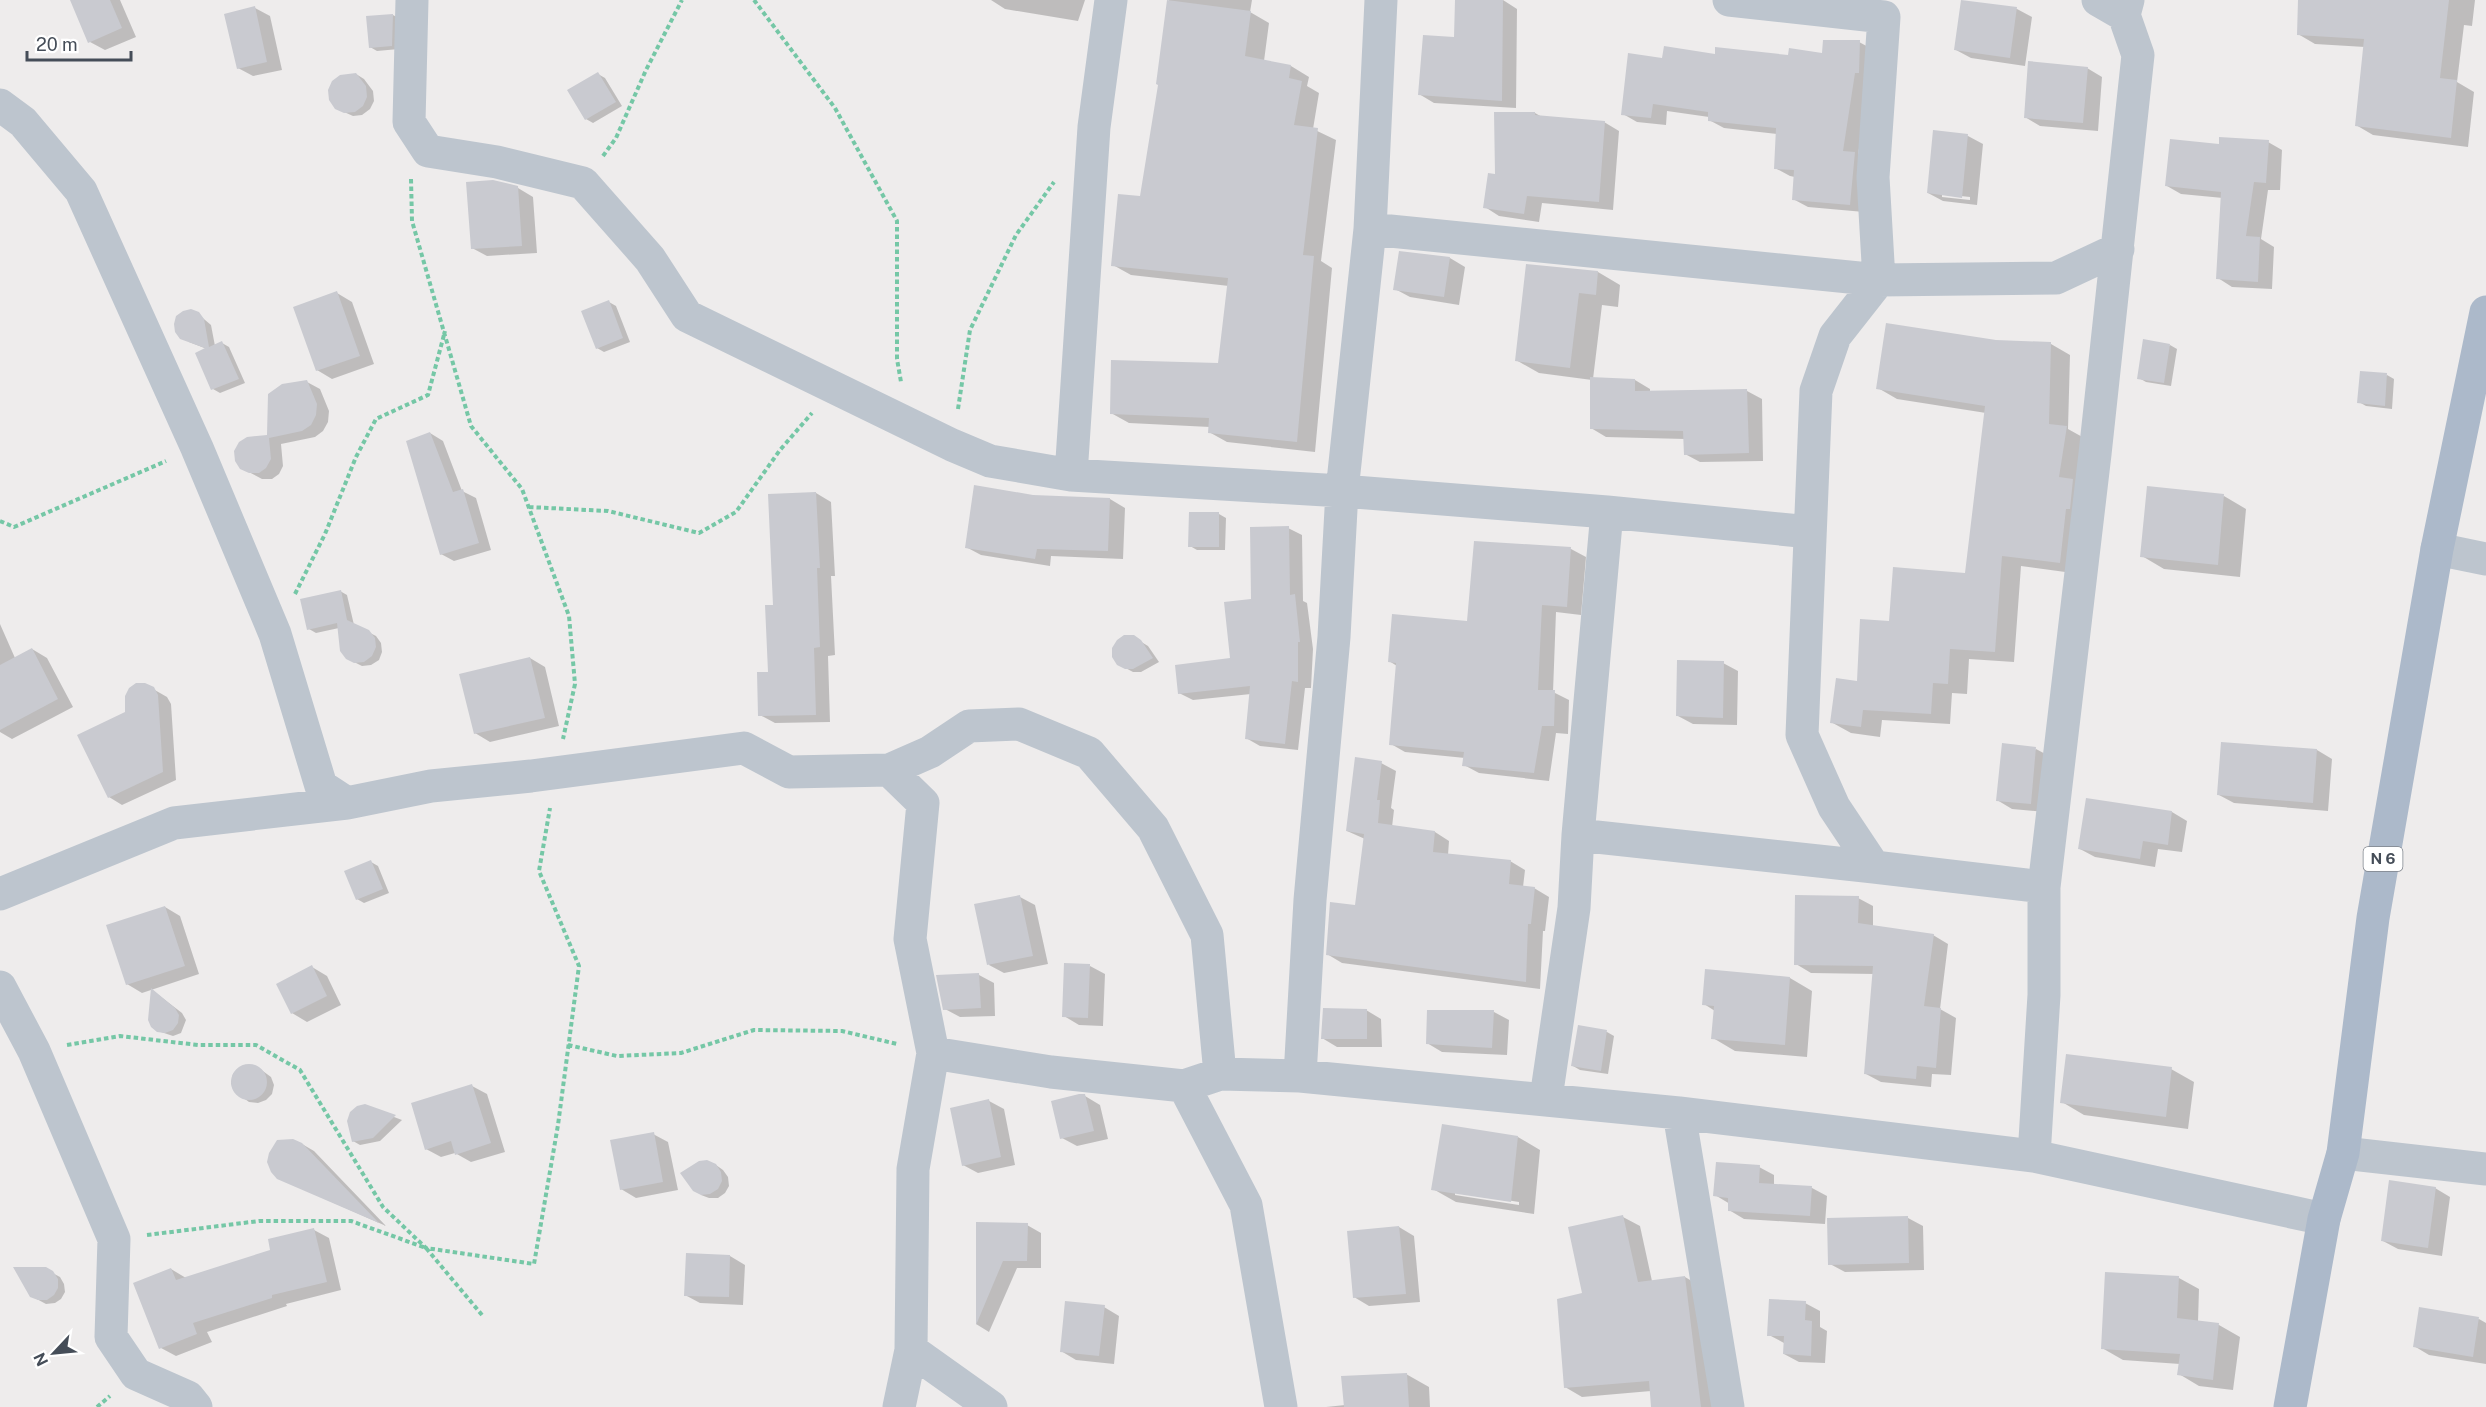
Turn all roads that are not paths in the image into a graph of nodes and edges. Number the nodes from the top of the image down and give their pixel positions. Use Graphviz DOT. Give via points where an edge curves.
graph roads {
  1 [pos="412,0"];
  2 [pos="1111,0"];
  3 [pos="1381,0"];
  4 [pos="1730,0"];
  5 [pos="2116,5"];
  6 [pos="1885,9"];
  7 [pos="0,105"];
  8 [pos="1370,229"];
  9 [pos="2118,249"];
  10 [pos="1879,280"];
  11 [pos="2486,312"];
  12 [pos="1071,475"];
  13 [pos="1342,491"];
  14 [pos="1607,512"];
  15 [pos="1810,532"];
  16 [pos="2437,549"];
  17 [pos="2486,559"];
  18 [pos="889,770"];
  19 [pos="347,802"];
  20 [pos="1578,835"];
  21 [pos="1874,867"];
  22 [pos="2044,887"];
  23 [pos="0,894"];
  24 [pos="0,987"];
  25 [pos="933,1053"];
  26 [pos="1220,1074"];
  27 [pos="1300,1076"];
  28 [pos="1184,1086"];
  29 [pos="1546,1098"];
  30 [pos="1679,1113"];
  31 [pos="2343,1152"];
  32 [pos="2034,1156"];
  33 [pos="2486,1169"];
  34 [pos="2324,1219"];
  35 [pos="911,1350"];
  36 [pos="196,1407"];
  37 [pos="899,1407"];
  38 [pos="991,1407"];
  39 [pos="1281,1407"];
  40 [pos="1728,1407"];
  41 [pos="2290,1407"];
  1 -- 12 [label="street" via="409,122 428,151 497,162 583,183 650,259 687,316 952,445 990,460"];
  2 -- 12 [label="street" via="1094,128"];
  3 -- 8 [label="street"];
  4 -- 6 [label="street"];
  5 -- 9 [label="street" via="2138,55"];
  6 -- 10 [label="street" via="1873,177"];
  7 -- 19 [label="street" via="23,122 81,191 197,448 275,634 321,786"];
  8 -- 10 [label="street"];
  8 -- 13 [label="street"];
  9 -- 10 [label="street" via="2056,278"];
  9 -- 22 [label="street"];
  10 -- 15 [label="street" via="1835,336 1816,391"];
  11 -- 16 [label="main road, N 6"];
  12 -- 13 [label="street"];
  13 -- 14 [label="street"];
  13 -- 27 [label="street"];
  14 -- 15 [label="street"];
  14 -- 20 [label="street"];
  15 -- 21 [label="street" via="1802,735 1834,807"];
  16 -- 17 [label="street"];
  16 -- 31 [label="main road, N 6" via="2373,918"];
  18 -- 19 [label="street" via="789,772 744,748 431,786"];
  18 -- 25 [label="street" via="923,803 910,939"];
  18 -- 26 [label="street" via="930,752 969,726 1019,724 1089,753 1153,828 1207,935"];
  19 -- 23 [label="street" via="174,823"];
  20 -- 21 [label="street"];
  20 -- 29 [label="street" via="1574,908"];
  21 -- 22 [label="street"];
  22 -- 32 [label="street" via="2044,995"];
  24 -- 36 [label="street" via="34,1051 114,1239 111,1337 136,1374 188,1397"];
  25 -- 28 [label="street" via="1051,1072"];
  25 -- 35 [label="street" via="913,1169"];
  26 -- 27 [label="street"];
  26 -- 28 [label="street"];
  27 -- 29 [label="street"];
  28 -- 39 [label="street" via="1246,1204"];
  29 -- 30 [label="street"];
  30 -- 32 [label="street"];
  30 -- 40 [label="street"];
  31 -- 33 [label="street"];
  31 -- 34 [label="main road, N 6"];
  32 -- 34 [label="street"];
  34 -- 41 [label="main road, N 6"];
  35 -- 37 [label="street"];
  35 -- 38 [label="street"];
}
